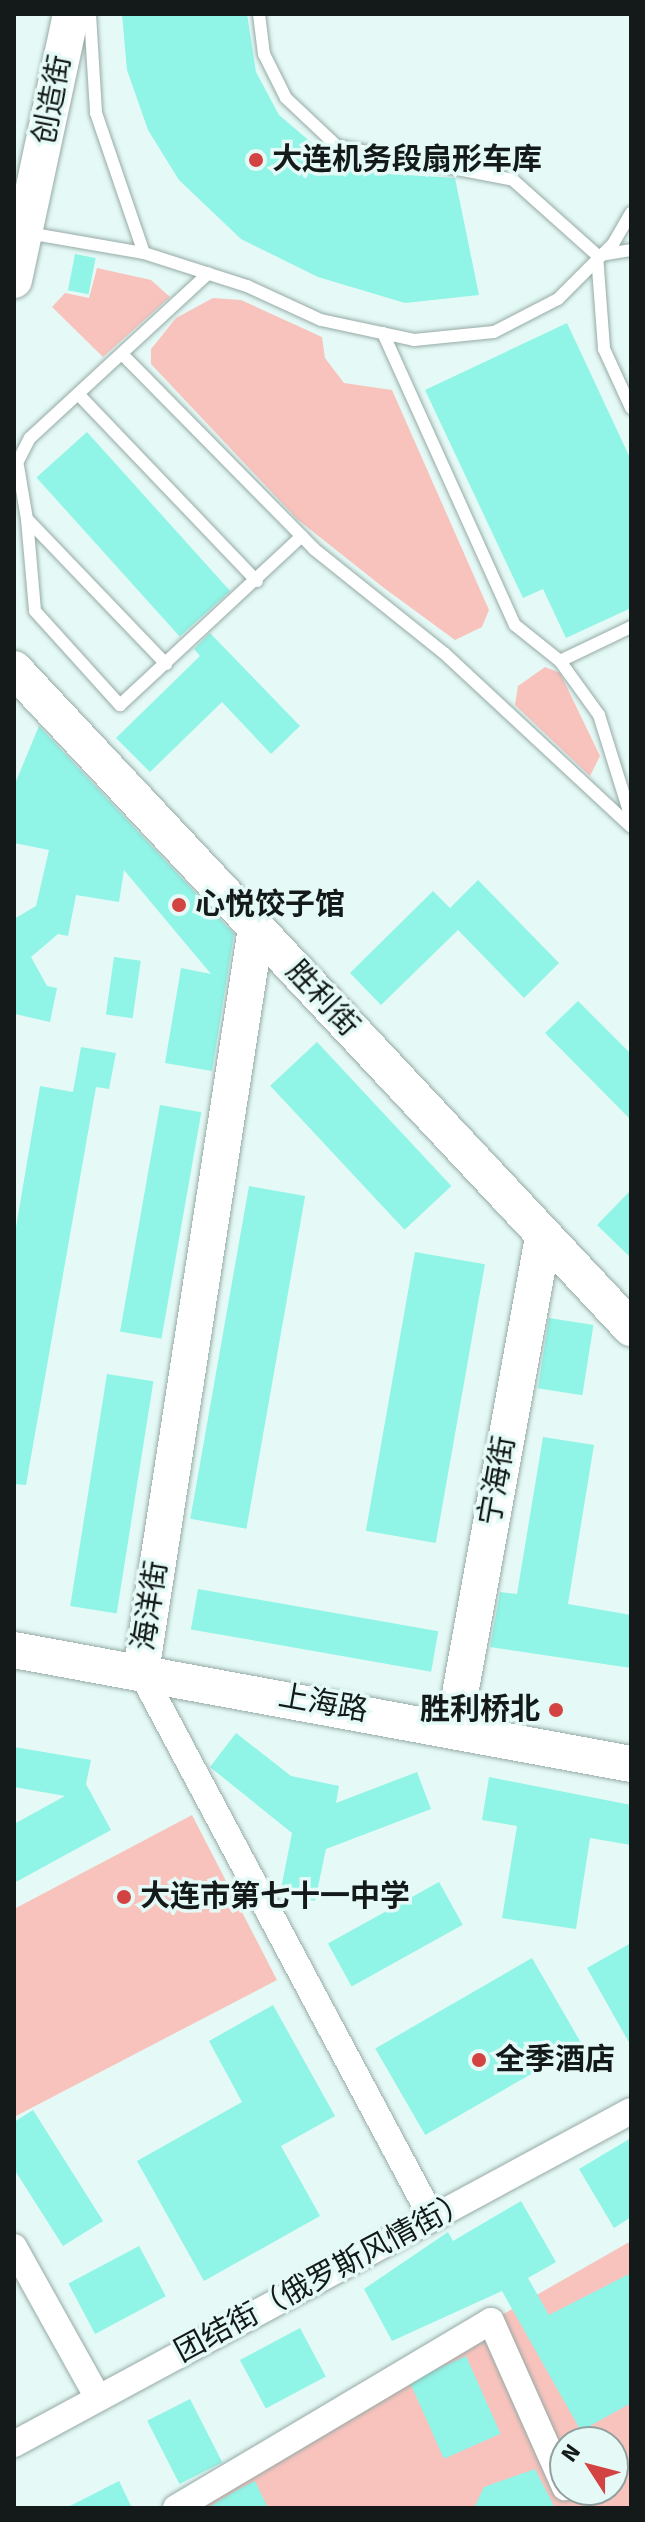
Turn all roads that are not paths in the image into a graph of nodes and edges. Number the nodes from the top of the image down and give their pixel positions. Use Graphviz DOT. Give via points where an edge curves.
graph roads {
  1 [pos="71,14"];
  2 [pos="90,14"];
  3 [pos="259,14"];
  4 [pos="631,213"];
  5 [pos="20,228"];
  6 [pos="631,250"];
  7 [pos="144,253"];
  8 [pos="597,255"];
  9 [pos="209,273"];
  10 [pos="14,280"];
  11 [pos="383,333"];
  12 [pos="124,356"];
  13 [pos="80,396"];
  14 [pos="631,408"];
  15 [pos="16,468"];
  16 [pos="27,519"];
  17 [pos="302,536"];
  18 [pos="257,581"];
  19 [pos="631,627"];
  20 [pos="560,661"];
  21 [pos="166,664"];
  22 [pos="14,669"];
  23 [pos="631,818"];
  24 [pos="631,827"];
  25 [pos="256,928"];
  26 [pos="543,1235"];
  27 [pos="631,1328"];
  28 [pos="14,1650"];
  29 [pos="141,1672"];
  30 [pos="454,1727"];
  31 [pos="631,1764"];
  32 [pos="631,2111"];
  33 [pos="432,2218"];
  34 [pos="14,2247"];
  35 [pos="98,2398"];
  36 [pos="14,2444"];
  37 [pos="549,2451"];
  38 [pos="176,2508"];
  1 -- 5 [label="street, 创造街"];
  2 -- 7 [label="lane" via="96,113"];
  3 -- 8 [label="lane" via="264,54 286,98 337,146 513,180"];
  4 -- 8 [label="lane" via="613,244"];
  5 -- 7 [label="lane"];
  5 -- 10 [label="street, 创造街"];
  6 -- 8 [label="lane"];
  7 -- 9 [label="lane"];
  8 -- 11 [label="lane" via="558,299 494,332 414,340"];
  8 -- 14 [label="lane" via="604,349"];
  9 -- 11 [label="lane" via="321,320"];
  9 -- 12 [label="lane"];
  11 -- 20 [label="lane" via="515,625"];
  12 -- 13 [label="lane"];
  12 -- 17 [label="lane"];
  13 -- 15 [label="lane" via="30,438"];
  13 -- 18 [label="lane"];
  15 -- 16 [label="lane"];
  16 -- 21 [label="lane"];
  16 -- 21 [label="lane" via="35,611 120,705"];
  17 -- 18 [label="lane"];
  17 -- 24 [label="lane" via="444,653"];
  18 -- 21 [label="lane"];
  19 -- 20 [label="lane"];
  20 -- 23 [label="lane" via="599,715"];
  22 -- 25 [label="street, 胜利街"];
  25 -- 26 [label="street, 胜利街"];
  25 -- 29 [label="street, 海洋街"];
  26 -- 27 [label="street, 胜利街"];
  26 -- 30 [label="street, 宁海街"];
  28 -- 29 [label="street, 上海路"];
  29 -- 30 [label="street, 上海路"];
  29 -- 33 [label="street, 海洋街"];
  30 -- 31 [label="street, 上海路"];
  32 -- 33 [label="street, 团结街（俄罗斯风情街）"];
  33 -- 35 [label="street, 团结街（俄罗斯风情街）"];
  34 -- 35 [label="street"];
  35 -- 36 [label="street, 团结街（俄罗斯风情街）"];
  37 -- 38 [label="street" via="491,2321"];
}
